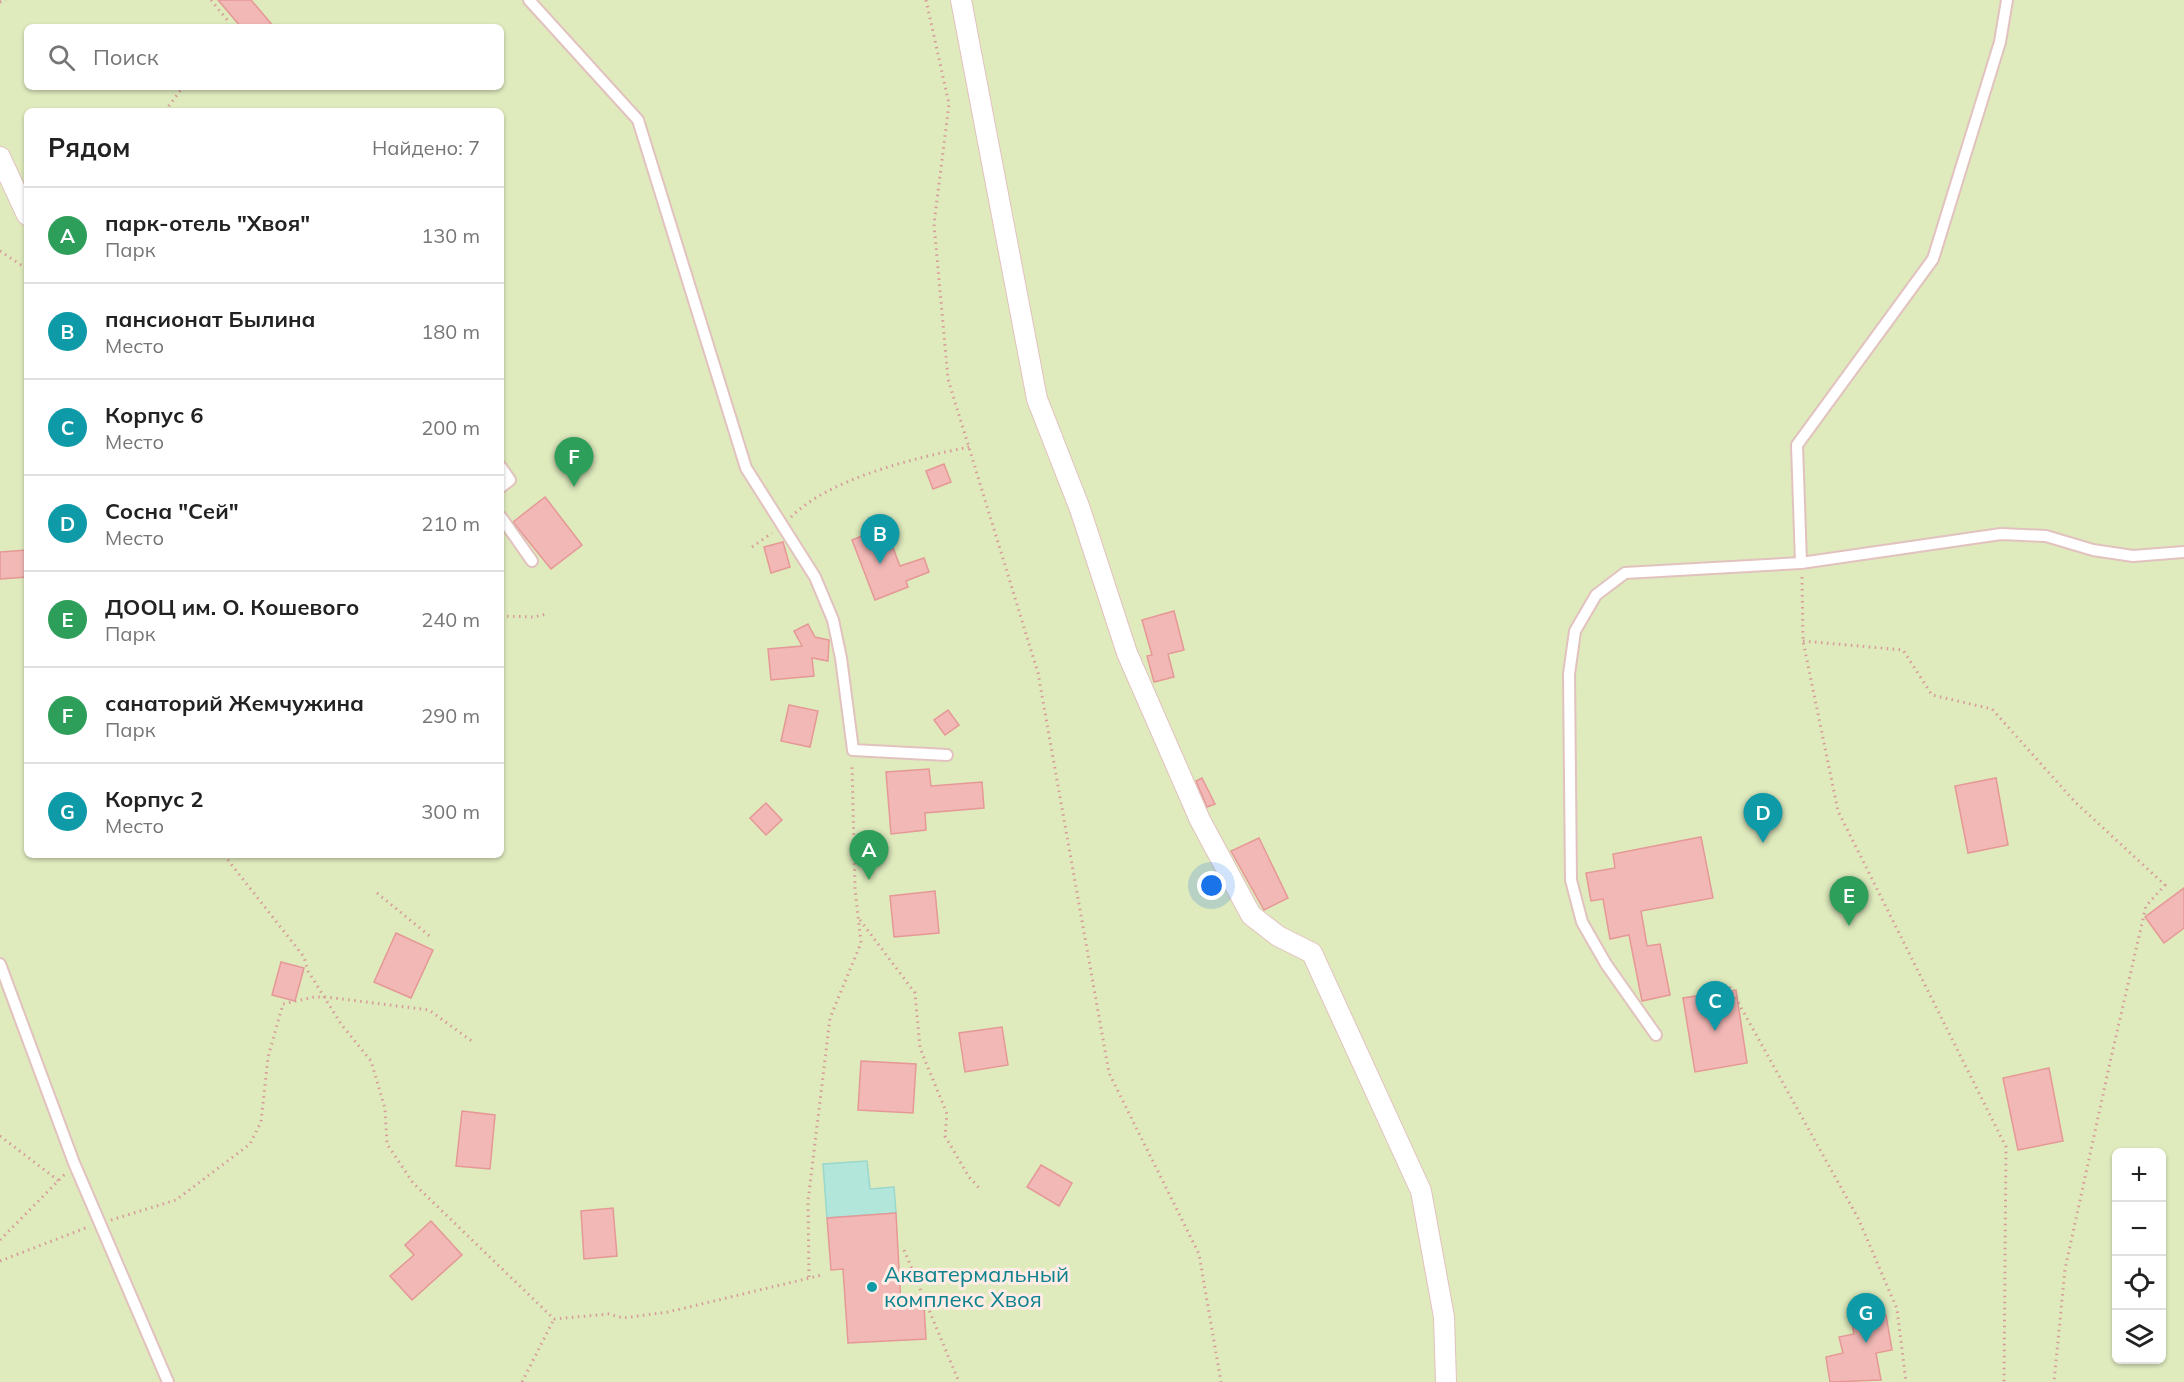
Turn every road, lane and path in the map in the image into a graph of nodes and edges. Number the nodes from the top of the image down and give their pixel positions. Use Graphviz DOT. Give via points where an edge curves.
graph roads {
  1 [pos="6,0"];
  2 [pos="211,0"];
  3 [pos="529,0"];
  4 [pos="926,0"];
  5 [pos="961,0"];
  6 [pos="2007,0"];
  7 [pos="0,2"];
  8 [pos="228,24"];
  9 [pos="181,90"];
  10 [pos="167,108"];
  11 [pos="0,157"];
  12 [pos="24,209"];
  13 [pos="0,251"];
  14 [pos="24,267"];
  15 [pos="969,447"];
  16 [pos="504,471"];
  17 [pos="504,485"];
  18 [pos="504,521"];
  19 [pos="783,525"];
  20 [pos="752,547"];
  21 [pos="2184,552"];
  22 [pos="532,561"];
  23 [pos="1801,563"];
  24 [pos="547,614"];
  25 [pos="504,616"];
  26 [pos="1803,641"];
  27 [pos="853,750"];
  28 [pos="947,755"];
  29 [pos="226,858"];
  30 [pos="377,893"];
  31 [pos="859,918"];
  32 [pos="432,938"];
  33 [pos="0,964"];
  34 [pos="1706,985"];
  35 [pos="326,997"];
  36 [pos="1656,1035"];
  37 [pos="473,1042"];
  38 [pos="0,1136"];
  39 [pos="74,1163"];
  40 [pos="59,1181"];
  41 [pos="189,1190"];
  42 [pos="981,1190"];
  43 [pos="0,1240"];
  44 [pos="904,1250"];
  45 [pos="822,1275"];
  46 [pos="809,1278"];
  47 [pos="554,1319"];
  48 [pos="168,1382"];
  49 [pos="522,1382"];
  50 [pos="959,1382"];
  51 [pos="1221,1382"];
  52 [pos="1446,1382"];
  53 [pos="1906,1382"];
  54 [pos="2004,1382"];
  55 [pos="2054,1382"];
  1 -- 7 [label="path"];
  2 -- 8 [label="path"];
  3 -- 19 [label="lane" via="638,120 746,468"];
  4 -- 15 [label="path" via="949,104 934,224 948,379"];
  5 -- 52 [label="street" via="1037,399 1080,509 1127,653 1200,820 1251,915 1278,936 1312,953 1421,1191 1444,1317"];
  6 -- 23 [label="lane" via="2000,42 1933,259 1797,445"];
  9 -- 10 [label="path"];
  11 -- 12 [label="street"];
  13 -- 14 [label="path"];
  15 -- 19 [label="path" via="859,478 806,502"];
  15 -- 51 [label="path" via="1038,673 1109,1073 1200,1254"];
  16 -- 17 [label="lane" via="510,480"];
  18 -- 22 [label="lane"];
  19 -- 20 [label="path"];
  19 -- 27 [label="lane" via="815,577 833,620 842,658"];
  21 -- 23 [label="lane" via="2133,556 2092,550 2046,536 2001,534"];
  23 -- 26 [label="path"];
  23 -- 36 [label="lane" via="1625,573 1596,595 1575,631 1569,674 1572,879 1582,922"];
  24 -- 25 [label="path"];
  26 -- 54 [label="path" via="1838,811 2007,1148"];
  26 -- 55 [label="path" via="1903,650 1932,695 1992,709 2075,802 2165,885 2146,906 2111,1058 2065,1269"];
  27 -- 28 [label="lane"];
  27 -- 31 [label="path" via="851,793"];
  29 -- 35 [label="path" via="304,957 308,971"];
  30 -- 32 [label="path"];
  31 -- 42 [label="path" via="915,993 920,1048 947,1114 945,1136"];
  31 -- 46 [label="path" via="861,943 830,1018 808,1201"];
  33 -- 39 [label="lane"];
  34 -- 53 [label="path" via="1730,986 1858,1218 1897,1309"];
  35 -- 37 [label="path" via="429,1010"];
  35 -- 41 [label="path" via="283,1004 268,1057 261,1122 250,1144"];
  35 -- 47 [label="path" via="341,1024 371,1060 385,1108 387,1144 413,1183"];
  38 -- 40 [label="path"];
  39 -- 40 [label="path"];
  39 -- 48 [label="lane"];
  40 -- 43 [label="path"];
  44 -- 50 [label="path"];
  45 -- 46 [label="path"];
  46 -- 47 [label="path" via="668,1312 623,1318 609,1314"];
  47 -- 49 [label="path"];
}
